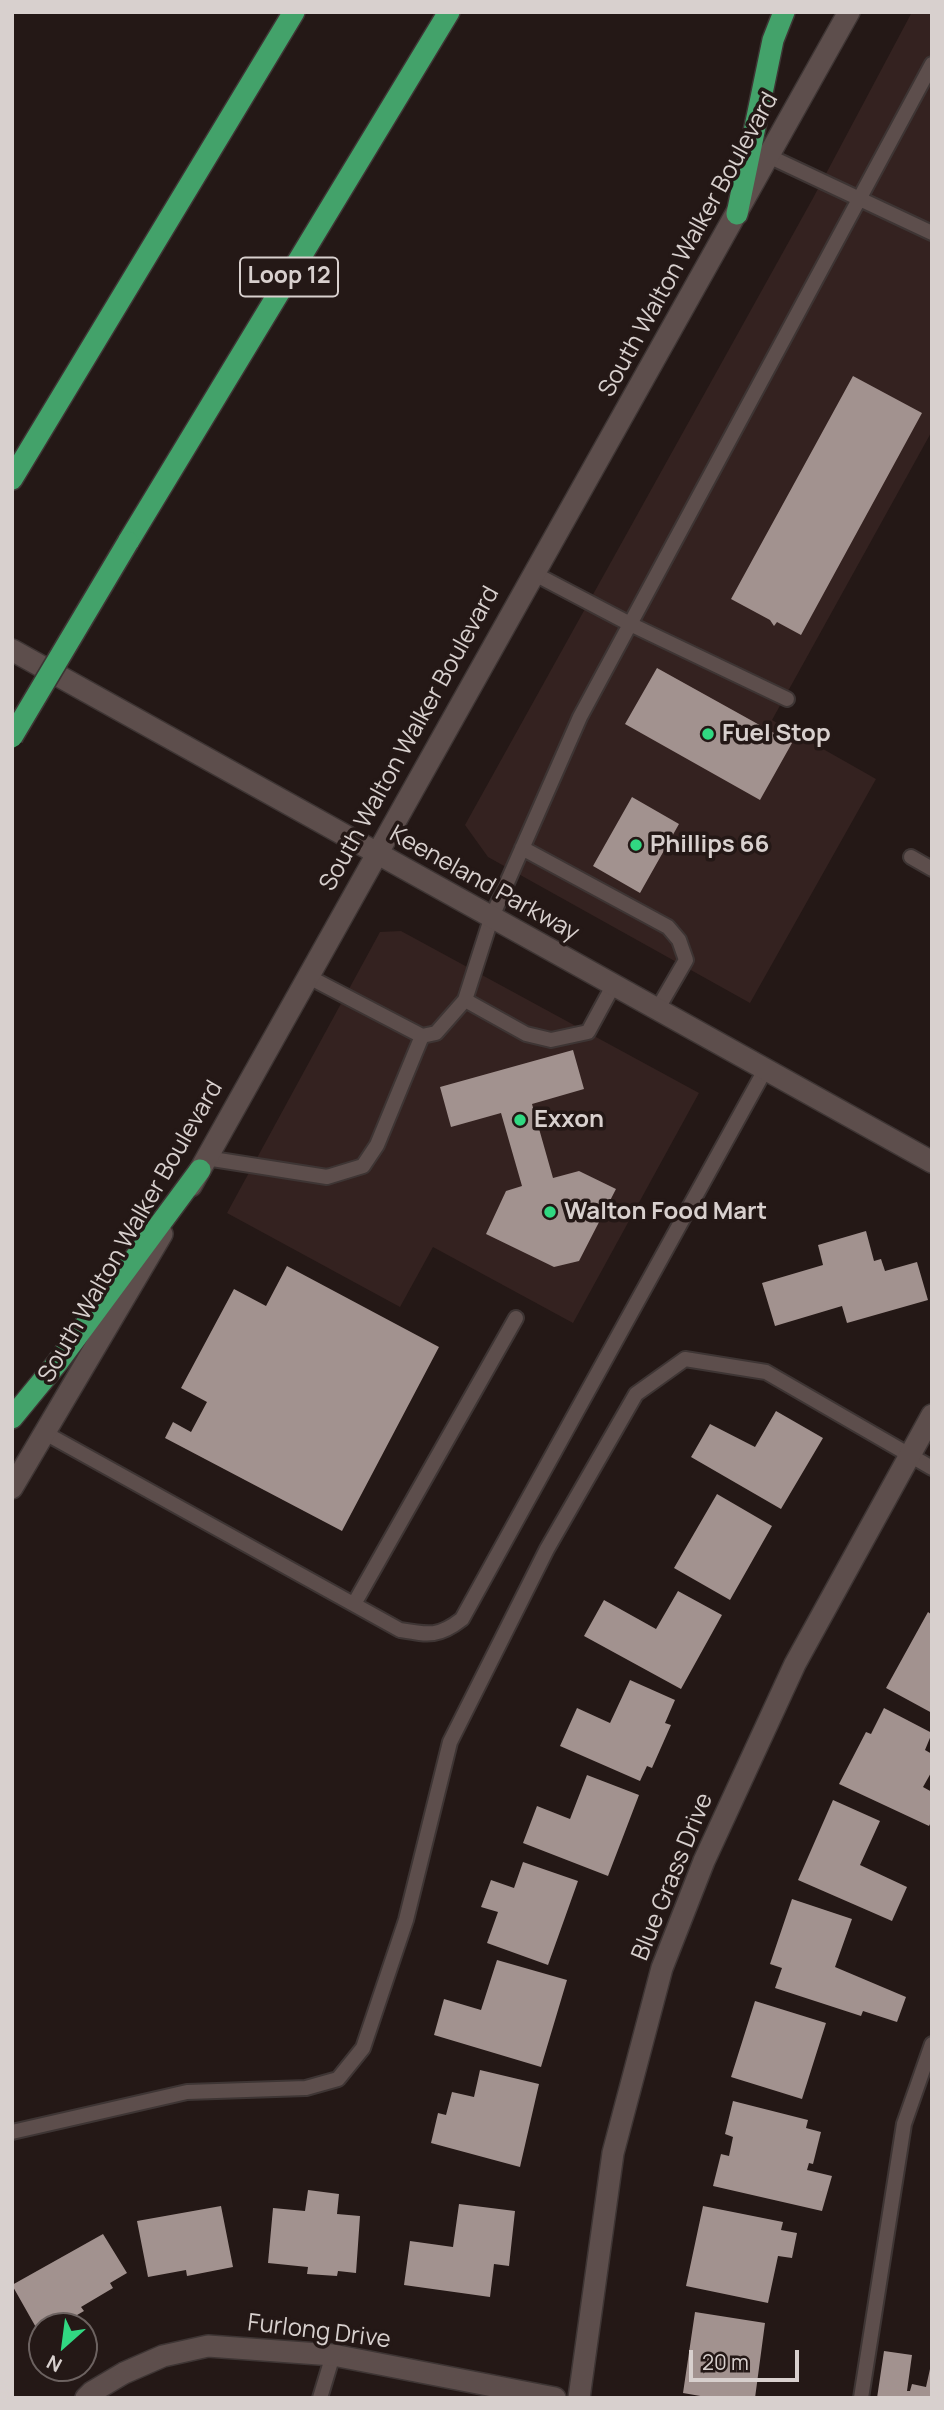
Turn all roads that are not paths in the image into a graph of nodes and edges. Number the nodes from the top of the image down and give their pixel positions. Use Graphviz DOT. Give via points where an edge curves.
graph roads {
  1 [pos="294,12"];
  2 [pos="450,12"];
  3 [pos="784,12"];
  4 [pos="849,12"];
  5 [pos="932,64"];
  6 [pos="760,152"];
  7 [pos="859,200"];
  8 [pos="737,214"];
  9 [pos="932,233"];
  10 [pos="13,478"];
  11 [pos="533,573"];
  12 [pos="631,624"];
  13 [pos="12,650"];
  14 [pos="787,699"];
  15 [pos="12,737"];
  16 [pos="522,848"];
  17 [pos="375,854"];
  18 [pos="911,858"];
  19 [pos="932,869"];
  20 [pos="491,919"];
  21 [pos="307,976"];
  22 [pos="613,986"];
  23 [pos="465,1000"];
  24 [pos="657,1010"];
  25 [pos="422,1036"];
  26 [pos="765,1070"];
  27 [pos="932,1162"];
  28 [pos="203,1164"];
  29 [pos="516,1318"];
  30 [pos="932,1415"];
  31 [pos="12,1418"];
  32 [pos="45,1433"];
  33 [pos="910,1455"];
  34 [pos="932,1468"];
  35 [pos="12,1488"];
  36 [pos="354,1604"];
  37 [pos="932,2044"];
  38 [pos="12,2132"];
  39 [pos="333,2355"];
  40 [pos="86,2398"];
  41 [pos="320,2398"];
  42 [pos="555,2398"];
  43 [pos="579,2398"];
  44 [pos="861,2398"];
  1 -- 10 [label="highway"];
  2 -- 15 [label="highway, Loop 12, bridge"];
  3 -- 6 [label="highway" via="773,40"];
  4 -- 6 [label="street, South Walton Walker Boulevard"];
  5 -- 7 [label="lane"];
  6 -- 7 [label="lane"];
  6 -- 8 [label="highway"];
  7 -- 9 [label="lane"];
  7 -- 12 [label="lane"];
  8 -- 11 [label="street, South Walton Walker Boulevard"];
  11 -- 12 [label="lane"];
  11 -- 17 [label="street, South Walton Walker Boulevard"];
  12 -- 14 [label="lane"];
  12 -- 16 [label="lane" via="580,717"];
  13 -- 17 [label="street, Keeneland Parkway"];
  16 -- 20 [label="lane"];
  16 -- 24 [label="lane" via="674,933 686,960"];
  17 -- 20 [label="street, Keeneland Parkway"];
  17 -- 21 [label="street, South Walton Walker Boulevard"];
  18 -- 19 [label="lane"];
  20 -- 22 [label="street, Keeneland Parkway"];
  20 -- 23 [label="lane"];
  21 -- 25 [label="lane"];
  21 -- 28 [label="street, South Walton Walker Boulevard"];
  22 -- 23 [label="lane" via="588,1032 551,1040 526,1034"];
  22 -- 24 [label="street, Keeneland Parkway"];
  23 -- 25 [label="lane" via="436,1033"];
  24 -- 26 [label="street, Keeneland Parkway"];
  25 -- 28 [label="lane" via="377,1145 363,1166 327,1177"];
  26 -- 27 [label="street, Keeneland Parkway"];
  26 -- 36 [label="lane" via="463,1619 445,1632 426,1634 400,1630"];
  28 -- 31 [label="highway"];
  28 -- 32 [label="street, South Walton Walker Boulevard"];
  29 -- 36 [label="lane"];
  30 -- 33 [label="street, Blue Grass Drive"];
  32 -- 35 [label="street, South Walton Walker Boulevard"];
  32 -- 36 [label="lane"];
  33 -- 34 [label="lane"];
  33 -- 38 [label="lane" via="766,1372 685,1359 636,1394 547,1549 450,1742 406,1920 363,2048 338,2079 306,2088 187,2092"];
  33 -- 43 [label="street, Blue Grass Drive" via="795,1664 662,1968 613,2153"];
  37 -- 44 [label="lane" via="904,2124"];
  39 -- 40 [label="street, Furlong Drive" via="208,2346 124,2373"];
  39 -- 41 [label="lane"];
  39 -- 42 [label="street, Furlong Drive"];
}
